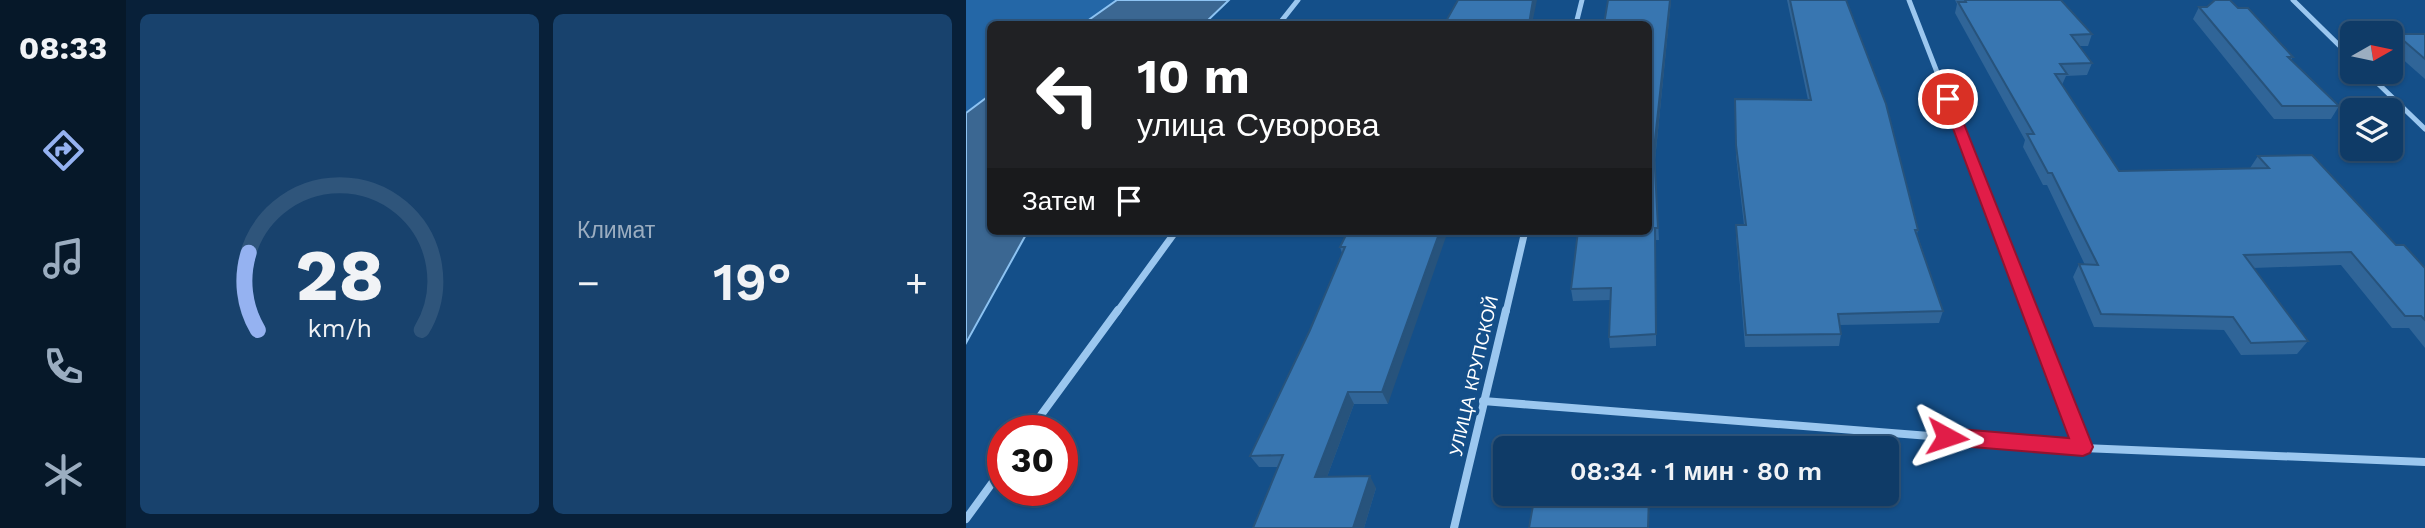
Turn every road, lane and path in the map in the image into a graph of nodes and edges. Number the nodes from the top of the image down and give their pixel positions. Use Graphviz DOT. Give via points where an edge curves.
graph roads {
  1 [pos="1298,0"];
  2 [pos="1581,0"];
  3 [pos="1909,0"];
  4 [pos="2293,0"];
  5 [pos="1281,21"];
  6 [pos="1577,21"];
  7 [pos="2340,46"];
  8 [pos="2378,84"];
  9 [pos="2425,129"];
  10 [pos="1173,235"];
  11 [pos="1524,235"];
  12 [pos="1483,401"];
  13 [pos="1041,415"];
  14 [pos="2083,447"];
  15 [pos="2425,461"];
  16 [pos="987,490"];
  17 [pos="966,519"];
  18 [pos="1454,528"];
  1 -- 5 [label="street"];
  2 -- 6 [label="street"];
  3 -- 14 [label="street"];
  4 -- 7 [label="street"];
  8 -- 9 [label="street"];
  10 -- 13 [label="street"];
  11 -- 12 [label="street, УЛИЦА КРУПСКОЙ"];
  12 -- 14 [label="street"];
  12 -- 18 [label="street, УЛИЦА КРУПСКОЙ"];
  14 -- 15 [label="street"];
  16 -- 17 [label="street"];
}
